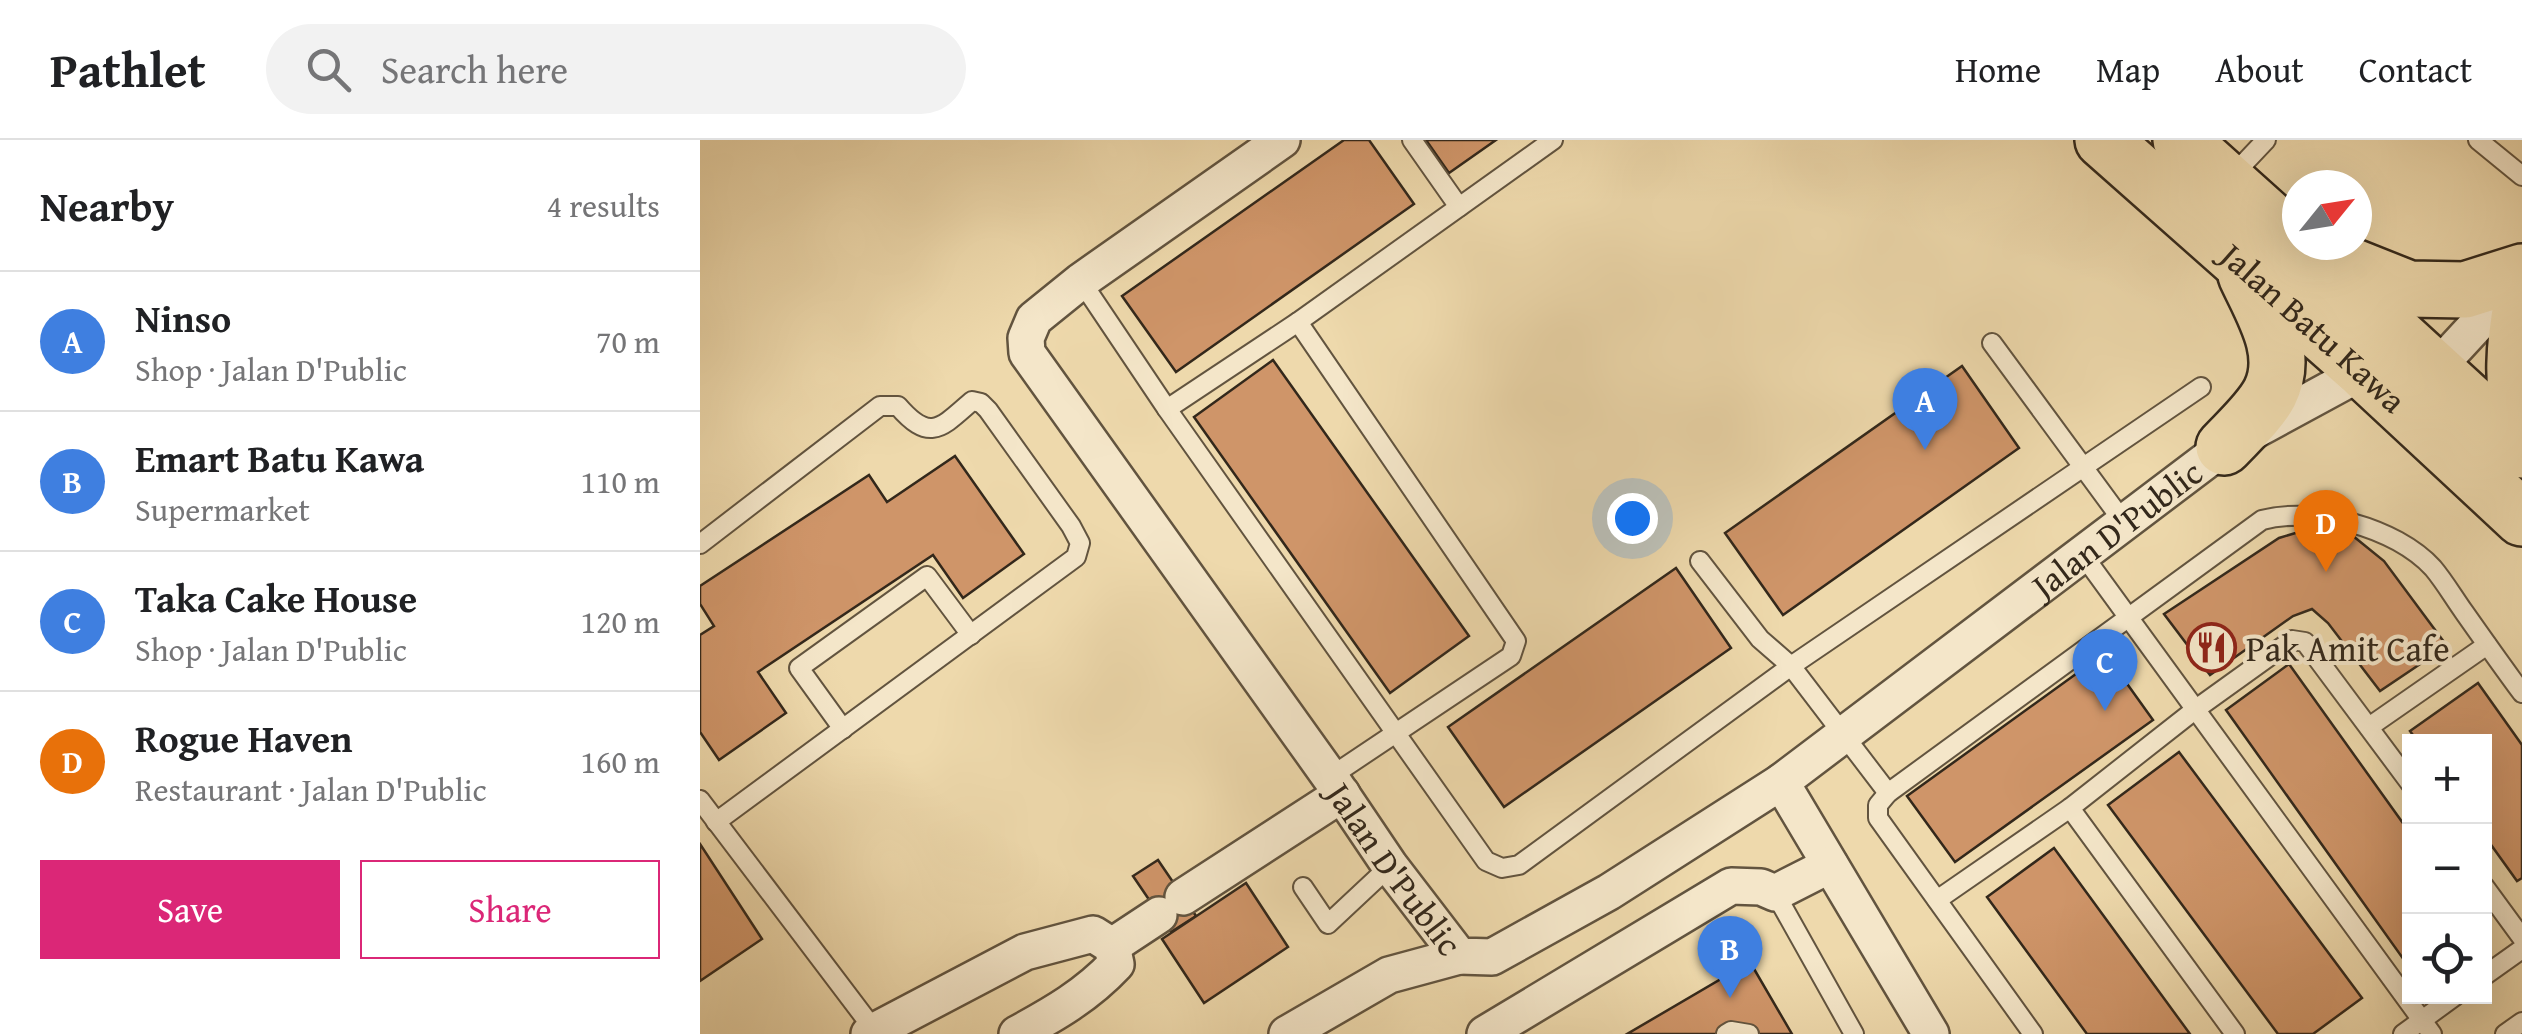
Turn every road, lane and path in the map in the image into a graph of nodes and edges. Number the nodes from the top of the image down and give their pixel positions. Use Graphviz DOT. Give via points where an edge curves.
graph roads {
  1 [pos="1282,140"];
  2 [pos="1412,140"];
  3 [pos="1553,140"];
  4 [pos="2104,140"];
  5 [pos="2181,140"];
  6 [pos="2266,140"];
  7 [pos="2478,140"];
  8 [pos="2522,176"];
  9 [pos="2227,181"];
  10 [pos="1460,207"];
  11 [pos="2282,231"];
  12 [pos="2309,260"];
  13 [pos="2336,260"];
  14 [pos="2242,264"];
  15 [pos="2522,274"];
  16 [pos="1082,282"];
  17 [pos="2522,300"];
  18 [pos="1298,322"];
  19 [pos="1992,344"];
  20 [pos="2400,383"];
  21 [pos="2201,387"];
  22 [pos="1167,409"];
  23 [pos="2522,428"];
  24 [pos="2224,447"];
  25 [pos="2522,450"];
  26 [pos="2086,467"];
  27 [pos="2522,518"];
  28 [pos="2125,524"];
  29 [pos="700,544"];
  30 [pos="2083,555"];
  31 [pos="1700,561"];
  32 [pos="2129,618"];
  33 [pos="970,635"];
  34 [pos="2487,645"];
  35 [pos="1790,666"];
  36 [pos="2522,693"];
  37 [pos="2196,709"];
  38 [pos="2369,727"];
  39 [pos="843,729"];
  40 [pos="1397,731"];
  41 [pos="1846,735"];
  42 [pos="2402,772"];
  43 [pos="1782,782"];
  44 [pos="1336,785"];
  45 [pos="1888,793"];
  46 [pos="700,800"];
  47 [pos="2070,808"];
  48 [pos="716,822"];
  49 [pos="1830,865"];
  50 [pos="1390,866"];
  51 [pos="1304,887"];
  52 [pos="1609,892"];
  53 [pos="1775,893"];
  54 [pos="2492,897"];
  55 [pos="1937,900"];
  56 [pos="2522,938"];
  57 [pos="1641,941"];
  58 [pos="1112,946"];
  59 [pos="2522,949"];
  60 [pos="1459,956"];
  61 [pos="2492,970"];
  62 [pos="2448,1004"];
  63 [pos="2522,1022"];
  64 [pos="2427,1027"];
  65 [pos="872,1032"];
  66 [pos="1017,1034"];
  67 [pos="1287,1034"];
  68 [pos="1485,1034"];
  69 [pos="1726,1034"];
  70 [pos="1749,1034"];
  71 [pos="1854,1034"];
  72 [pos="1930,1034"];
  73 [pos="2033,1034"];
  74 [pos="2235,1034"];
  75 [pos="2403,1034"];
  76 [pos="2505,1034"];
  1 -- 16 [label="street, Jalan D'Public"];
  2 -- 10 [label="lane"];
  3 -- 10 [label="lane"];
  4 -- 14 [label="highway, Jalan Batu Kawa"];
  5 -- 9 [label="highway, Jalan Batu Kawa"];
  6 -- 9 [label="lane"];
  7 -- 8 [label="lane"];
  9 -- 11 [label="highway, Jalan Batu Kawa"];
  10 -- 18 [label="lane"];
  12 -- 20 [label="highway, Jalan Batu Kawa"];
  13 -- 15 [label="highway" via="2408,288 2464,290"];
  14 -- 20 [label="highway, Jalan Batu Kawa"];
  14 -- 24 [label="highway" via="2274,337 2278,366 2269,395"];
  15 -- 20 [label="street, Jalan D'Public"];
  16 -- 22 [label="lane"];
  16 -- 44 [label="street, Jalan D'Public" via="1034,319 1027,353"];
  17 -- 23 [label="highway" via="2514,349"];
  18 -- 22 [label="lane"];
  18 -- 40 [label="lane" via="1516,641 1510,656"];
  19 -- 26 [label="lane"];
  20 -- 24 [label="street, Jalan D'Public"];
  20 -- 25 [label="highway, Jalan Batu Kawa"];
  20 -- 27 [label="highway, Jalan Batu Kawa"];
  21 -- 26 [label="lane"];
  22 -- 40 [label="lane"];
  24 -- 28 [label="street, Jalan D'Public"];
  26 -- 28 [label="lane"];
  26 -- 35 [label="lane"];
  28 -- 30 [label="street, Jalan D'Public"];
  29 -- 33 [label="lane" via="880,406 898,406 927,429 941,428 972,401 981,403 1080,543 1076,557"];
  30 -- 32 [label="lane"];
  30 -- 41 [label="street, Jalan D'Public"];
  31 -- 35 [label="lane" via="1760,639"];
  32 -- 34 [label="lane" via="2262,520 2320,516 2361,525 2432,567"];
  32 -- 37 [label="lane"];
  32 -- 45 [label="lane"];
  33 -- 39 [label="lane"];
  33 -- 39 [label="lane" via="927,576 800,668"];
  34 -- 36 [label="lane"];
  34 -- 38 [label="lane"];
  35 -- 40 [label="lane" via="1519,865 1502,868 1486,861"];
  35 -- 41 [label="lane"];
  37 -- 38 [label="lane" via="2292,640 2304,642"];
  37 -- 47 [label="lane"];
  37 -- 64 [label="lane"];
  38 -- 42 [label="lane"];
  39 -- 48 [label="lane"];
  40 -- 44 [label="lane"];
  41 -- 43 [label="street, Jalan D'Public"];
  41 -- 45 [label="lane"];
  43 -- 49 [label="street"];
  43 -- 52 [label="street, Jalan D'Public"];
  44 -- 50 [label="street, Jalan D'Public"];
  44 -- 58 [label="street"];
  45 -- 55 [label="lane" via="1878,818"];
  46 -- 48 [label="lane"];
  47 -- 55 [label="lane"];
  47 -- 74 [label="lane"];
  48 -- 65 [label="lane"];
  49 -- 53 [label="street"];
  49 -- 72 [label="street"];
  50 -- 51 [label="lane" via="1328,924"];
  50 -- 60 [label="street, Jalan D'Public"];
  52 -- 57 [label="street"];
  52 -- 60 [label="street, Jalan D'Public" via="1492,957"];
  53 -- 57 [label="street" via="1732,886"];
  53 -- 71 [label="lane"];
  54 -- 56 [label="lane"];
  55 -- 73 [label="lane"];
  57 -- 68 [label="street"];
  58 -- 65 [label="street" via="1092,934 1024,952"];
  58 -- 66 [label="street" via="1116,964 1094,987"];
  59 -- 61 [label="lane"];
  60 -- 67 [label="street" via="1389,976"];
  62 -- 64 [label="lane"];
  63 -- 76 [label="lane"];
  64 -- 75 [label="lane"];
  69 -- 70 [label="lane"];
}
